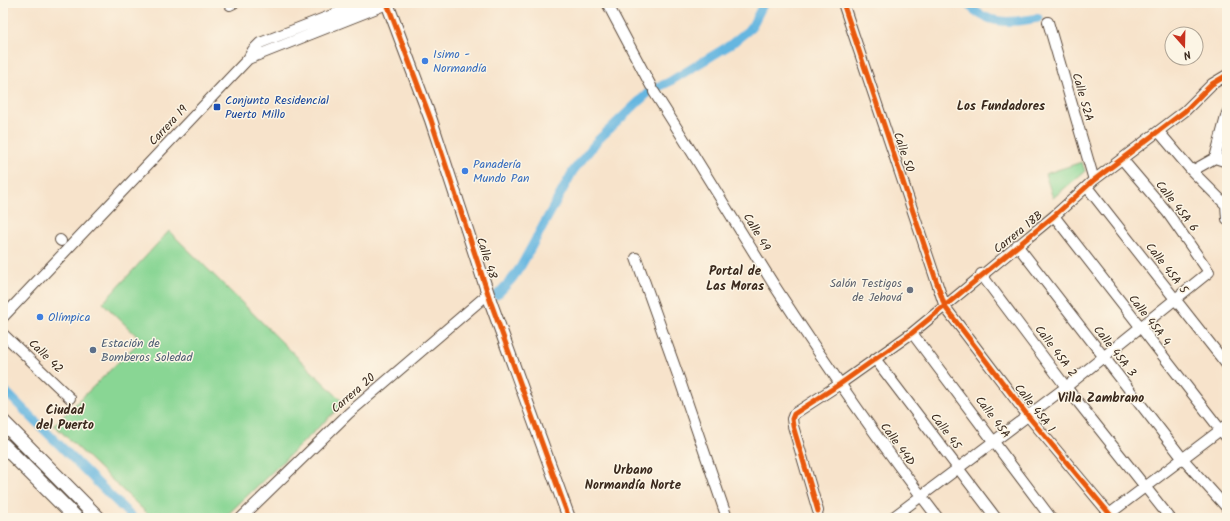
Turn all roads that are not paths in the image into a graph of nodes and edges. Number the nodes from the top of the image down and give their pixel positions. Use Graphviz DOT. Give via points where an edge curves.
graph roads {
  1 [pos="363,3"];
  2 [pos="387,3"];
  3 [pos="607,3"];
  4 [pos="844,3"];
  5 [pos="1048,22"];
  6 [pos="253,55"];
  7 [pos="1227,76"];
  8 [pos="1226,119"];
  9 [pos="1159,132"];
  10 [pos="1215,158"];
  11 [pos="1122,159"];
  12 [pos="1227,162"];
  13 [pos="1192,171"];
  14 [pos="1090,183"];
  15 [pos="1226,205"];
  16 [pos="1054,216"];
  17 [pos="1227,219"];
  18 [pos="1017,245"];
  19 [pos="636,258"];
  20 [pos="981,274"];
  21 [pos="488,296"];
  22 [pos="1176,300"];
  23 [pos="945,307"];
  24 [pos="3,317"];
  25 [pos="1140,328"];
  26 [pos="912,333"];
  27 [pos="3,334"];
  28 [pos="1103,357"];
  29 [pos="876,360"];
  30 [pos="1227,365"];
  31 [pos="840,384"];
  32 [pos="1066,387"];
  33 [pos="70,398"];
  34 [pos="1028,416"];
  35 [pos="3,422"];
  36 [pos="1225,431"];
  37 [pos="994,440"];
  38 [pos="3,445"];
  39 [pos="1183,459"];
  40 [pos="957,468"];
  41 [pos="1147,486"];
  42 [pos="921,496"];
  43 [pos="1227,508"];
  44 [pos="818,511"];
  45 [pos="1109,516"];
  46 [pos="76,518"];
  47 [pos="98,518"];
  48 [pos="241,518"];
  49 [pos="569,518"];
  50 [pos="727,518"];
  51 [pos="892,518"];
  52 [pos="938,518"];
  53 [pos="996,518"];
  54 [pos="1052,518"];
  55 [pos="1170,518"];
  1 -- 6 [label="street" via="260,43"];
  2 -- 6 [label="street, Carrera 19"];
  2 -- 21 [label="street, Calle 48" via="431,120"];
  3 -- 31 [label="street, Calle 49" via="652,89"];
  4 -- 23 [label="street, Calle 50"];
  5 -- 14 [label="street, Calle 52A"];
  6 -- 24 [label="street, Carrera 19"];
  7 -- 9 [label="street, Carrera 18B" via="1212,84 1190,107"];
  8 -- 10 [label="street"];
  9 -- 11 [label="street, Carrera 18B"];
  9 -- 13 [label="street"];
  10 -- 12 [label="street"];
  10 -- 13 [label="street"];
  11 -- 14 [label="street, Carrera 18B"];
  11 -- 22 [label="street, Calle 45A 6" via="1168,212 1209,272"];
  13 -- 15 [label="street"];
  14 -- 16 [label="street, Carrera 18B"];
  14 -- 22 [label="street, Calle 45A 5"];
  15 -- 17 [label="street"];
  16 -- 18 [label="street, Carrera 18B"];
  16 -- 25 [label="street, Calle 45A 4"];
  18 -- 20 [label="street, Carrera 18B"];
  18 -- 28 [label="street, Calle 45A 3"];
  19 -- 50 [label="street"];
  20 -- 23 [label="street, Carrera 18B"];
  20 -- 32 [label="street, Calle 45A 2"];
  21 -- 48 [label="street, Carrera 20" via="349,413"];
  21 -- 49 [label="street, Calle 48"];
  22 -- 25 [label="street"];
  22 -- 30 [label="street, Calle 45A 5"];
  23 -- 26 [label="street, Carrera 18B"];
  23 -- 34 [label="street, Calle 45A 1"];
  25 -- 28 [label="street"];
  25 -- 36 [label="street, Calle 45A 4"];
  26 -- 29 [label="street, Carrera 18B"];
  26 -- 37 [label="street, Calle 45A"];
  27 -- 33 [label="street, Calle 42"];
  28 -- 32 [label="street"];
  28 -- 39 [label="street, Calle 45A 3"];
  29 -- 31 [label="street, Carrera 18B"];
  29 -- 40 [label="street, Calle 45"];
  31 -- 42 [label="street, Calle 44D"];
  31 -- 44 [label="street, Carrera 18B" via="794,414 792,419"];
  32 -- 34 [label="street"];
  32 -- 41 [label="street, Calle 45A 2"];
  34 -- 37 [label="street"];
  34 -- 45 [label="street, Calle 45A 1"];
  35 -- 47 [label="main road"];
  36 -- 39 [label="street"];
  37 -- 40 [label="street"];
  37 -- 54 [label="street, Calle 45A"];
  38 -- 46 [label="main road"];
  39 -- 41 [label="street"];
  39 -- 43 [label="street, Calle 45A 3"];
  40 -- 42 [label="street"];
  40 -- 53 [label="street, Calle 45"];
  41 -- 45 [label="street"];
  41 -- 55 [label="street, Calle 45A 2"];
  42 -- 51 [label="street"];
  42 -- 52 [label="street, Calle 44D"];
}
